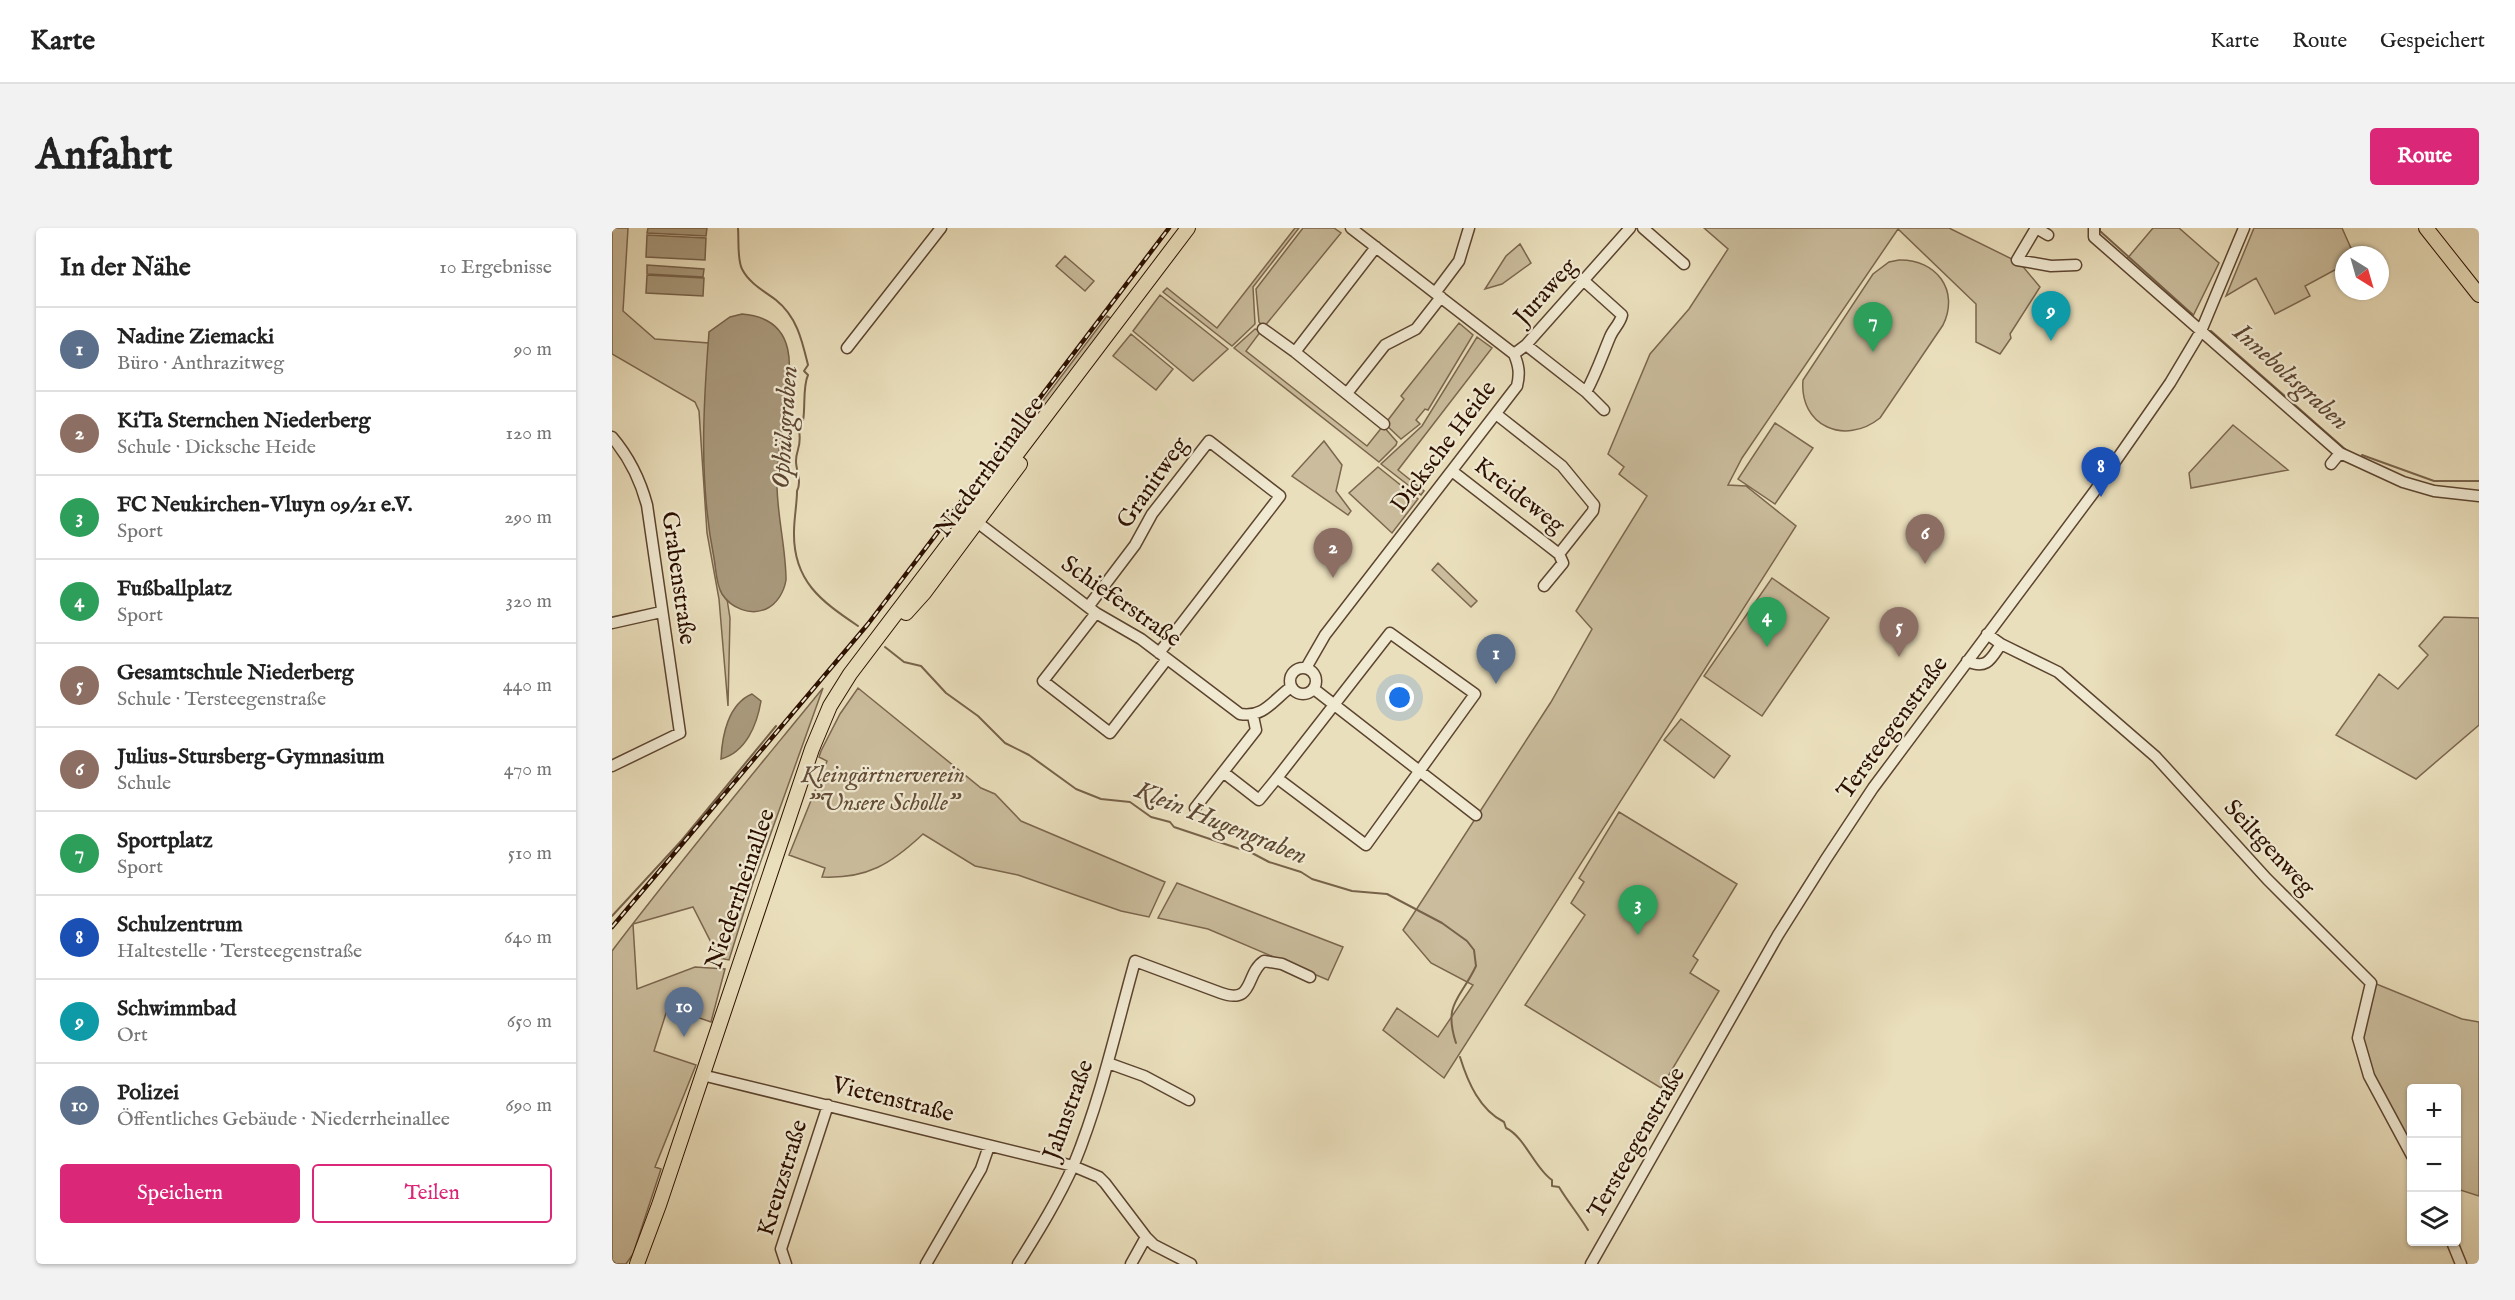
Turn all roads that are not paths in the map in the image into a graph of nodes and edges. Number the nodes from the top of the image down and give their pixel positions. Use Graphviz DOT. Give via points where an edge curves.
graph roads {
  1 [pos="941,228"];
  2 [pos="1188,228"];
  3 [pos="1199,228"];
  4 [pos="1351,228"];
  5 [pos="1469,228"];
  6 [pos="1630,228"];
  7 [pos="1643,228"];
  8 [pos="2036,228"];
  9 [pos="2244,228"];
  10 [pos="2426,228"];
  11 [pos="1366,232"];
  12 [pos="2094,232"];
  13 [pos="2048,235"];
  14 [pos="1376,247"];
  15 [pos="1684,264"];
  16 [pos="2076,265"];
  17 [pos="1582,279"];
  18 [pos="1438,295"];
  19 [pos="2479,296"];
  20 [pos="1263,330"];
  21 [pos="2200,331"];
  22 [pos="1526,345"];
  23 [pos="847,348"];
  24 [pos="1295,352"];
  25 [pos="1514,354"];
  26 [pos="1348,392"];
  27 [pos="1586,392"];
  28 [pos="1604,410"];
  29 [pos="1496,414"];
  30 [pos="1384,424"];
  31 [pos="612,437"];
  32 [pos="2340,453"];
  33 [pos="2331,464"];
  34 [pos="1452,471"];
  35 [pos="2479,496"];
  36 [pos="974,520"];
  37 [pos="1559,554"];
  38 [pos="1544,586"];
  39 [pos="1092,610"];
  40 [pos="661,612"];
  41 [pos="612,623"];
  42 [pos="1987,634"];
  43 [pos="2001,644"];
  44 [pos="1163,656"];
  45 [pos="1967,661"];
  46 [pos="1306,668"];
  47 [pos="1291,687"];
  48 [pos="1314,689"];
  49 [pos="1333,704"];
  50 [pos="1252,716"];
  51 [pos="612,766"];
  52 [pos="1223,772"];
  53 [pos="1420,772"];
  54 [pos="1276,778"];
  55 [pos="1195,808"];
  56 [pos="1476,815"];
  57 [pos="1310,977"];
  58 [pos="1108,1063"];
  59 [pos="702,1075"];
  60 [pos="1189,1100"];
  61 [pos="828,1105"];
  62 [pos="989,1146"];
  63 [pos="2407,1147"];
  64 [pos="1073,1166"];
  65 [pos="1146,1237"];
  66 [pos="2454,1246"];
  67 [pos="637,1264"];
  68 [pos="786,1264"];
  69 [pos="926,1264"];
  70 [pos="1018,1264"];
  71 [pos="1131,1264"];
  72 [pos="1191,1264"];
  73 [pos="1591,1264"];
  74 [pos="2461,1264"];
  1 -- 23 [label="street"];
  2 -- 36 [label="main road, Niederrheinallee"];
  3 -- 36 [label="main road, Niederrheinallee"];
  4 -- 11 [label="street"];
  5 -- 18 [label="street" via="1459,261"];
  6 -- 17 [label="street, Juraweg"];
  7 -- 15 [label="street"];
  8 -- 13 [label="street"];
  8 -- 16 [label="street" via="2017,260 2051,266"];
  9 -- 21 [label="street, Tersteegenstraße"];
  10 -- 19 [label="main road"];
  11 -- 14 [label="street"];
  12 -- 21 [label="street"];
  14 -- 18 [label="street"];
  14 -- 24 [label="street"];
  17 -- 22 [label="street, Juraweg"];
  17 -- 27 [label="street" via="1622,315"];
  18 -- 25 [label="street"];
  18 -- 26 [label="street" via="1416,329 1385,345"];
  20 -- 24 [label="street"];
  21 -- 32 [label="street"];
  21 -- 42 [label="street, Tersteegenstraße" via="2151,412"];
  22 -- 25 [label="street, Juraweg"];
  22 -- 27 [label="street"];
  24 -- 26 [label="street"];
  25 -- 29 [label="street, Dicksche Heide" via="1519,371 1517,386"];
  26 -- 30 [label="street"];
  27 -- 28 [label="street"];
  29 -- 34 [label="street, Dicksche Heide"];
  29 -- 37 [label="street, Kreideweg" via="1562,466 1594,505"];
  31 -- 40 [label="street, Grabenstraße" via="640,480"];
  32 -- 33 [label="street"];
  32 -- 35 [label="street" via="2403,482 2434,491"];
  34 -- 37 [label="street, Kreideweg"];
  34 -- 46 [label="street, Dicksche Heide" via="1325,635"];
  36 -- 39 [label="street, Schieferstraße"];
  36 -- 59 [label="main road, Niederrheinallee" via="819,733"];
  37 -- 38 [label="street, Kreideweg" via="1563,563"];
  39 -- 44 [label="street, Schieferstraße"];
  39 -- 44 [label="street" via="1043,681 1110,733"];
  39 -- 44 [label="street, Granitweg" via="1152,514 1209,441 1280,496"];
  40 -- 41 [label="street"];
  40 -- 51 [label="street, Grabenstraße" via="680,732"];
  42 -- 43 [label="street, Seiltgenweg"];
  42 -- 45 [label="street, Tersteegenstraße"];
  43 -- 45 [label="street" via="1986,663 1977,666"];
  43 -- 63 [label="street, Seiltgenweg" via="2058,672 2156,757 2266,879 2371,983 2358,1038 2369,1076"];
  44 -- 50 [label="street, Schieferstraße" via="1227,706"];
  45 -- 73 [label="street, Tersteegenstraße" via="1873,789 1778,935"];
  46 -- 47 [label="street, Dicksche Heide" via="1294,671"];
  46 -- 48 [label="street" via="1316,676"];
  47 -- 48 [label="street" via="1302,694"];
  47 -- 50 [label="street"];
  48 -- 49 [label="street"];
  49 -- 53 [label="street"];
  49 -- 53 [label="street" via="1390,633 1474,694"];
  49 -- 54 [label="street"];
  50 -- 52 [label="street" via="1256,730"];
  52 -- 54 [label="street" via="1259,800"];
  52 -- 55 [label="street"];
  53 -- 54 [label="street" via="1366,845"];
  53 -- 56 [label="street"];
  57 -- 58 [label="street, Jahnstraße" via="1282,964 1264,961 1255,969 1251,984 1235,996 1136,961"];
  58 -- 60 [label="street" via="1144,1076"];
  58 -- 64 [label="street, Jahnstraße"];
  59 -- 61 [label="street, Vietenstraße"];
  59 -- 67 [label="main road, Niederrheinallee"];
  61 -- 62 [label="street, Vietenstraße"];
  61 -- 68 [label="street, Kreuzstraße" via="781,1250"];
  62 -- 64 [label="street, Vietenstraße"];
  62 -- 69 [label="street" via="981,1169"];
  64 -- 65 [label="street, Vietenstraße" via="1105,1183"];
  64 -- 70 [label="street, Jahnstraße"];
  65 -- 71 [label="street"];
  65 -- 72 [label="street, Vietenstraße"];
  66 -- 74 [label="street"];
}
